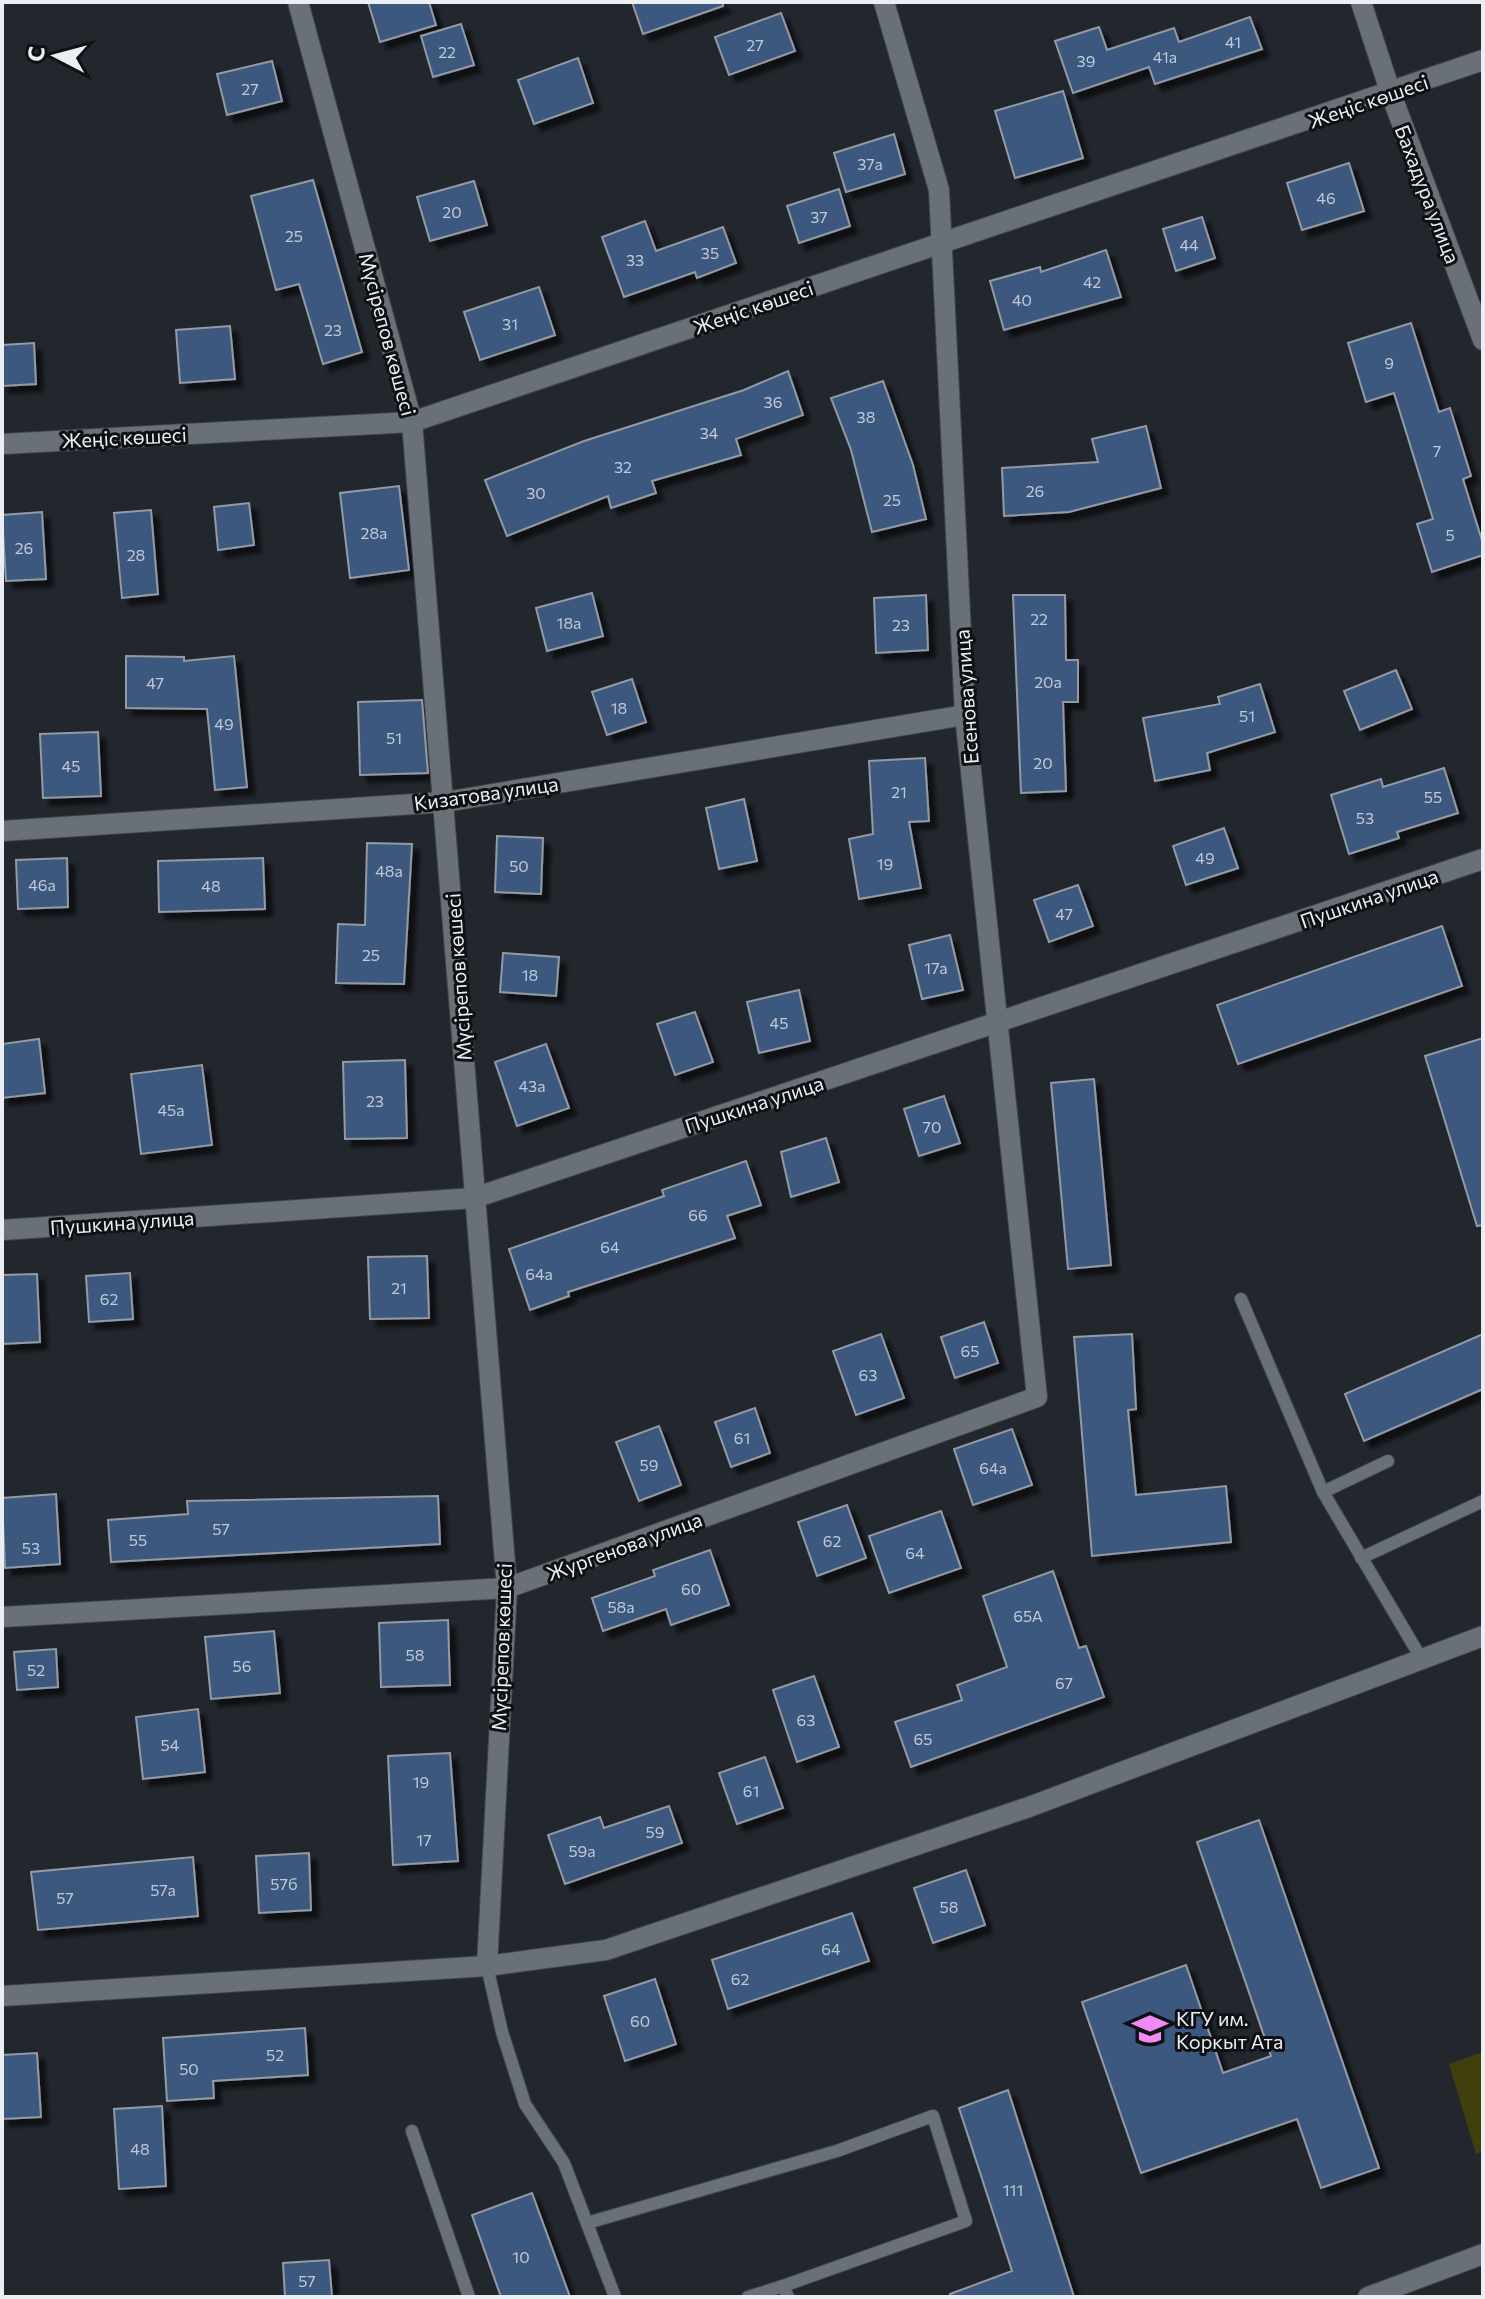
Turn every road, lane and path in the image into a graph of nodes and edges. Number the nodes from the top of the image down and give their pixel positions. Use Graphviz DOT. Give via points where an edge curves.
graph roads {
  1 [pos="298,2"];
  2 [pos="884,2"];
  3 [pos="1361,2"];
  4 [pos="1483,60"];
  5 [pos="1391,94"];
  6 [pos="939,244"];
  7 [pos="1483,340"];
  8 [pos="412,422"];
  9 [pos="2,444"];
  10 [pos="965,715"];
  11 [pos="445,802"];
  12 [pos="2,831"];
  13 [pos="1483,859"];
  14 [pos="997,1022"];
  15 [pos="474,1198"];
  16 [pos="2,1230"];
  17 [pos="1241,1299"];
  18 [pos="1037,1397"];
  19 [pos="1388,1461"];
  20 [pos="1323,1492"];
  21 [pos="1483,1501"];
  22 [pos="1361,1558"];
  23 [pos="507,1588"];
  24 [pos="2,1617"];
  25 [pos="1483,1636"];
  26 [pos="1421,1658"];
  27 [pos="487,1966"];
  28 [pos="2,1996"];
  29 [pos="412,2131"];
  30 [pos="587,2223"];
  31 [pos="1483,2254"];
  32 [pos="785,2292"];
  33 [pos="469,2297"];
  34 [pos="615,2297"];
  35 [pos="748,2297"];
  36 [pos="1368,2297"];
  1 -- 8 [label="street, Мүсірепов көшесі"];
  2 -- 6 [label="street, Есенова улица" via="939,190"];
  3 -- 5 [label="street, Бахадура улица"];
  4 -- 5 [label="street, Жеңіс көшесі"];
  5 -- 6 [label="street, Жеңіс көшесі"];
  5 -- 7 [label="street, Бахадура улица"];
  6 -- 8 [label="street, Жеңіс көшесі"];
  6 -- 10 [label="street, Есенова улица"];
  8 -- 9 [label="street, Жеңіс көшесі"];
  8 -- 11 [label="street, Мүсірепов көшесі"];
  10 -- 11 [label="street, Кизатова улица"];
  10 -- 14 [label="street, Есенова улица"];
  11 -- 12 [label="street, Кизатова улица"];
  11 -- 15 [label="street, Мүсірепов көшесі"];
  13 -- 14 [label="street, Пушкина улица"];
  14 -- 15 [label="street, Пушкина улица"];
  14 -- 18 [label="street, Есенова улица"];
  15 -- 16 [label="street, Пушкина улица"];
  15 -- 23 [label="street, Мүсірепов көшесі"];
  17 -- 20 [label="lane"];
  18 -- 23 [label="street, Жургенова улица"];
  19 -- 20 [label="lane"];
  20 -- 22 [label="lane"];
  21 -- 22 [label="lane"];
  22 -- 26 [label="lane"];
  23 -- 24 [label="street, Жургенова улица"];
  23 -- 27 [label="street, Мүсірепов көшесі"];
  25 -- 26 [label="street"];
  26 -- 27 [label="street" via="1029,1807 606,1950"];
  27 -- 28 [label="street"];
  27 -- 30 [label="lane" via="525,2104 564,2163"];
  29 -- 33 [label="lane"];
  30 -- 32 [label="lane" via="823,2156 933,2116 966,2221"];
  30 -- 34 [label="lane"];
  31 -- 36 [label="street"];
  32 -- 35 [label="lane"];
}
